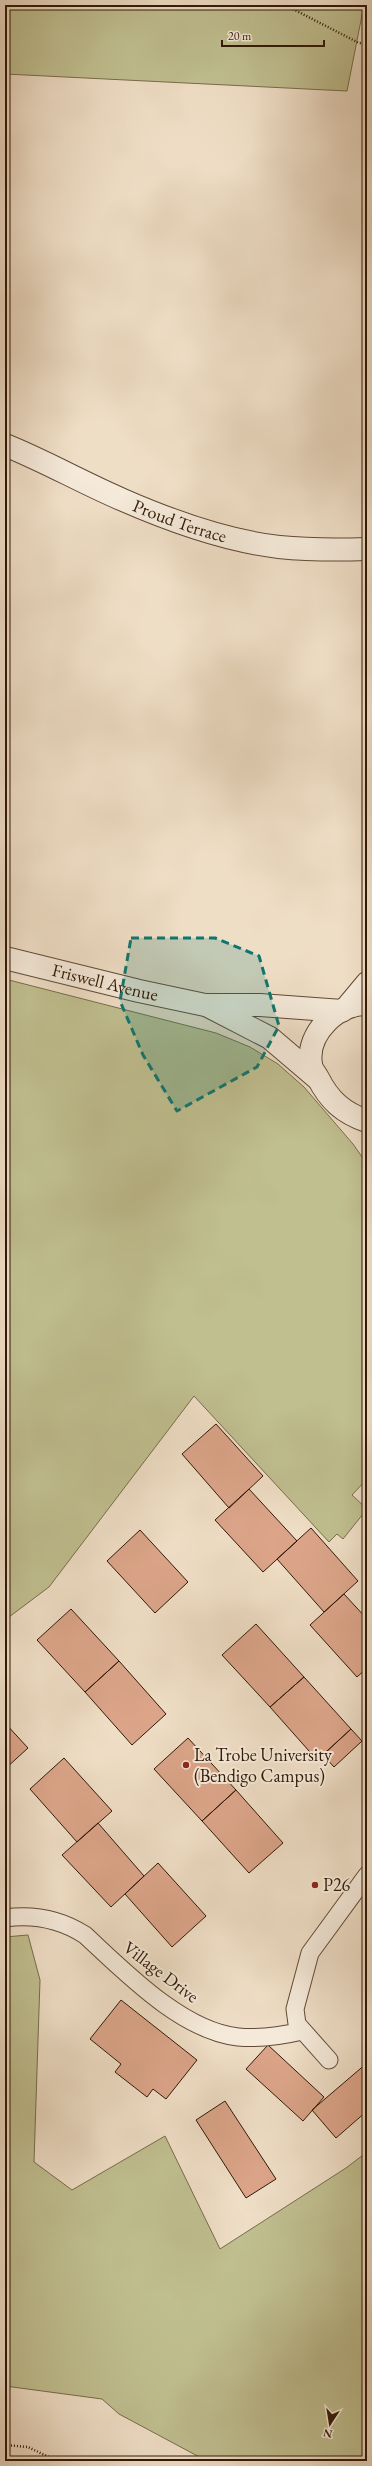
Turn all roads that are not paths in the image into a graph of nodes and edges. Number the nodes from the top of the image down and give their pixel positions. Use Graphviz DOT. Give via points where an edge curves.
graph roads {
  1 [pos="5,445"];
  2 [pos="367,549"];
  3 [pos="5,958"];
  4 [pos="367,983"];
  5 [pos="205,1005"];
  6 [pos="352,1008"];
  7 [pos="318,1079"];
  8 [pos="359,1118"];
  9 [pos="367,1136"];
  10 [pos="367,1875"];
  11 [pos="5,1918"];
  12 [pos="302,2031"];
  13 [pos="329,2060"];
  1 -- 2 [label="street, Proud Terrace" via="143,509 228,536 278,547"];
  3 -- 5 [label="street, Friswell Avenue" via="140,992"];
  4 -- 6 [label="street"];
  5 -- 6 [label="street, Friswell Avenue"];
  5 -- 7 [label="street, Friswell Avenue" via="270,1038"];
  6 -- 7 [label="street" via="332,1016 320,1029 313,1046 311,1065"];
  7 -- 8 [label="street" via="336,1104"];
  8 -- 9 [label="street"];
  10 -- 12 [label="lane" via="307,1960 295,2009 297,2024"];
  11 -- 12 [label="lane, Village Drive" via="39,1917 72,1927 85,1935 152,1995 202,2027 238,2037 275,2037"];
  12 -- 13 [label="lane"];
}
